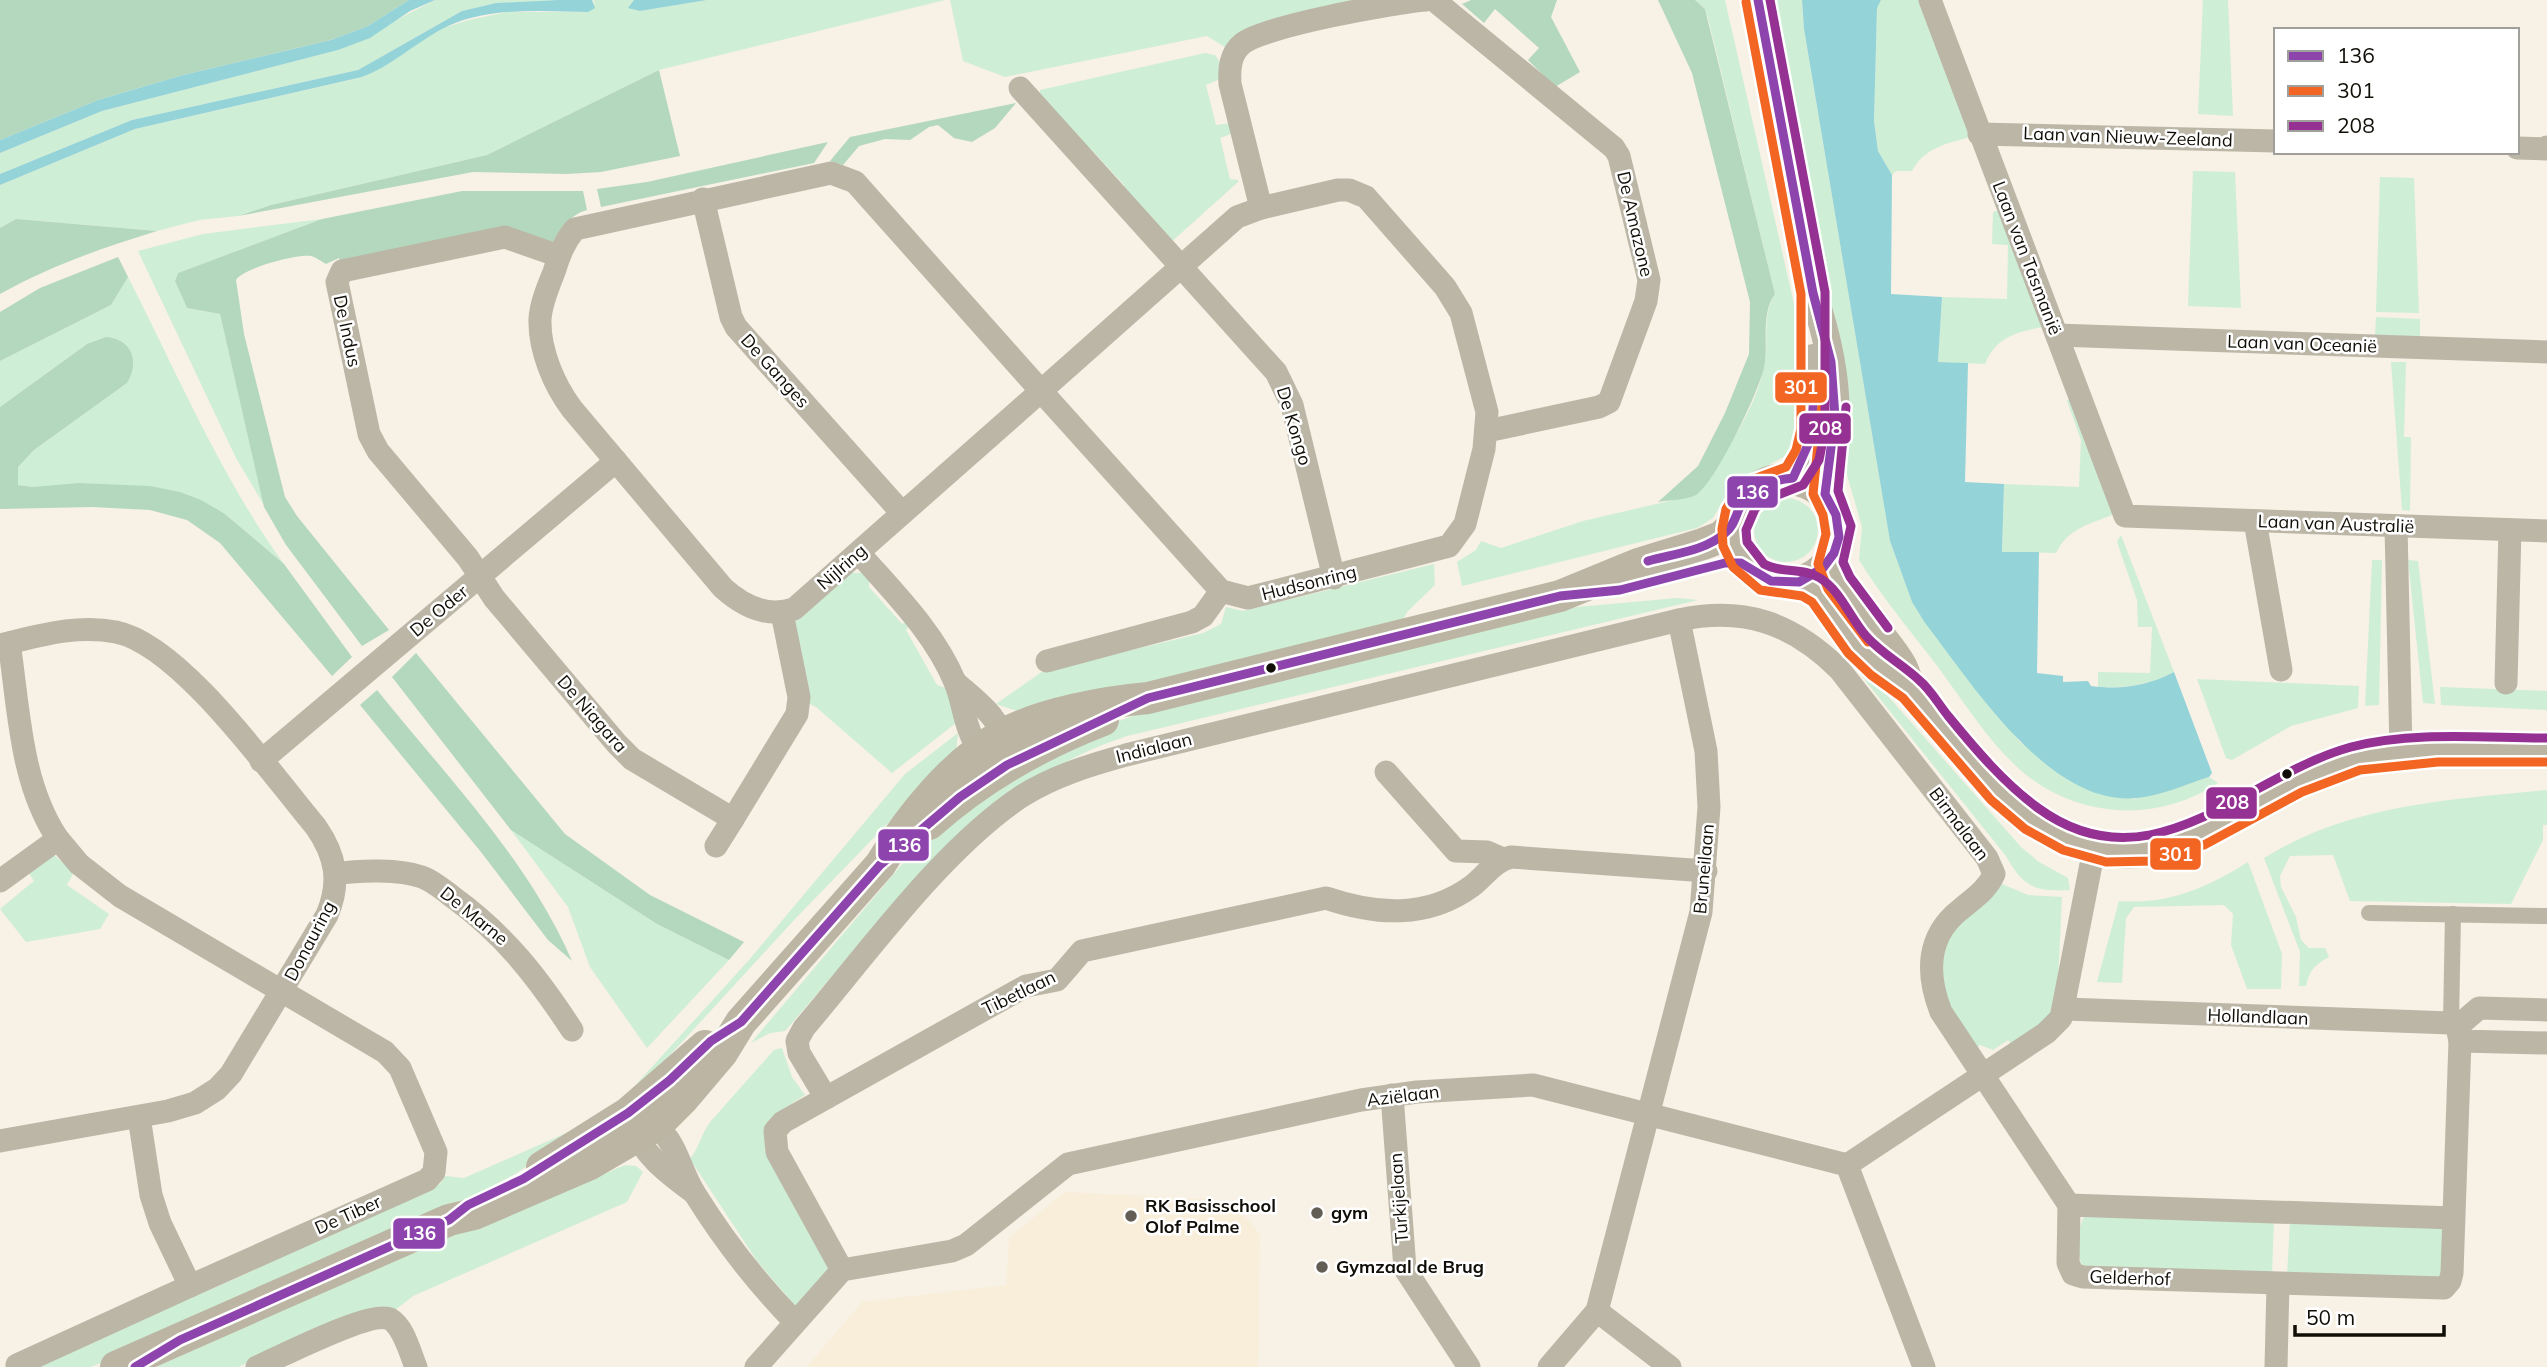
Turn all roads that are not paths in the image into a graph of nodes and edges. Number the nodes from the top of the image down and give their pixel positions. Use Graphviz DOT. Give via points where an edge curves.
graph roads {
  1 [pos="1426,0"];
  2 [pos="1434,0"];
  3 [pos="1758,0"];
  4 [pos="1930,0"];
  5 [pos="1020,88"];
  6 [pos="1979,134"];
  7 [pos="2274,141"];
  8 [pos="2519,148"];
  9 [pos="2547,148"];
  10 [pos="703,199"];
  11 [pos="1261,208"];
  12 [pos="559,256"];
  13 [pos="1181,267"];
  14 [pos="1813,293"];
  15 [pos="2057,335"];
  16 [pos="2547,352"];
  17 [pos="1041,391"];
  18 [pos="1488,432"];
  19 [pos="616,461"];
  20 [pos="1793,478"];
  21 [pos="1825,494"];
  22 [pos="902,513"];
  23 [pos="2125,516"];
  24 [pos="2255,522"];
  25 [pos="1735,524"];
  26 [pos="2396,526"];
  27 [pos="2510,530"];
  28 [pos="2547,531"];
  29 [pos="859,553"];
  30 [pos="1830,562"];
  31 [pos="1746,564"];
  32 [pos="480,577"];
  33 [pos="1334,578"];
  34 [pos="1803,581"];
  35 [pos="1221,591"];
  36 [pos="1560,596"];
  37 [pos="782,613"];
  38 [pos="1679,620"];
  39 [pos="4,644"];
  40 [pos="1046,661"];
  41 [pos="2281,670"];
  42 [pos="2506,683"];
  43 [pos="1911,689"];
  44 [pos="997,750"];
  45 [pos="2547,750"];
  46 [pos="2401,751"];
  47 [pos="261,761"];
  48 [pos="1386,772"];
  49 [pos="733,819"];
  50 [pos="58,839"];
  51 [pos="716,846"];
  52 [pos="2094,849"];
  53 [pos="1503,859"];
  54 [pos="1706,871"];
  55 [pos="336,874"];
  56 [pos="0,881"];
  57 [pos="2370,913"];
  58 [pos="2453,914"];
  59 [pos="2547,916"];
  60 [pos="283,990"];
  61 [pos="2065,1009"];
  62 [pos="2547,1010"];
  63 [pos="572,1030"];
  64 [pos="2462,1033"];
  65 [pos="2547,1043"];
  66 [pos="1983,1075"];
  67 [pos="1392,1095"];
  68 [pos="826,1098"];
  69 [pos="1649,1115"];
  70 [pos="139,1117"];
  71 [pos="640,1126"];
  72 [pos="0,1141"];
  73 [pos="1847,1165"];
  74 [pos="2069,1205"];
  75 [pos="2454,1218"];
  76 [pos="842,1270"];
  77 [pos="2278,1284"];
  78 [pos="190,1286"];
  79 [pos="1597,1311"];
  80 [pos="795,1322"];
  81 [pos="180,1340"];
  82 [pos="17,1365"];
  83 [pos="116,1367"];
  84 [pos="135,1367"];
  85 [pos="257,1367"];
  86 [pos="416,1367"];
  87 [pos="755,1367"];
  88 [pos="1469,1367"];
  89 [pos="1549,1367"];
  90 [pos="1670,1367"];
  91 [pos="1924,1367"];
  92 [pos="2276,1367"];
  1 -- 11 [label="street" via="1261,33 1244,41 1232,58 1230,84"];
  2 -- 18 [label="street, De Amazone" via="1614,148 1649,280 1646,301 1609,402"];
  3 -- 14 [label="street"];
  4 -- 6 [label="street, Laan van Tasmanië"];
  5 -- 13 [label="street, De Kongo"];
  6 -- 7 [label="street, Laan van Nieuw-Zeeland"];
  6 -- 15 [label="street, Laan van Tasmanië"];
  8 -- 9 [label="street"];
  10 -- 12 [label="street" via="575,229"];
  10 -- 17 [label="street" via="819,174 842,174 855,182"];
  10 -- 22 [label="street, De Ganges" via="736,327"];
  11 -- 13 [label="street, Hudsonring" via="1237,217"];
  11 -- 18 [label="street, Hudsonring" via="1338,190 1366,197 1445,287 1461,313"];
  12 -- 19 [label="street" via="540,320 549,366 559,391"];
  12 -- 32 [label="street, De Indus" via="505,237 342,271 337,282 369,434 377,451"];
  13 -- 17 [label="street, Hudsonring"];
  13 -- 33 [label="street, De Kongo" via="1262,355 1286,390"];
  14 -- 20 [label="street" via="1813,430 1808,455"];
  14 -- 21 [label="street" via="1823,322 1834,397"];
  15 -- 16 [label="street, Laan van Oceanië"];
  15 -- 23 [label="street, Laan van Tasmanië"];
  17 -- 22 [label="street, Nijlring"];
  17 -- 35 [label="street"];
  18 -- 33 [label="street, Hudsonring" via="1458,537 1438,551"];
  19 -- 32 [label="street, De Oder"];
  19 -- 37 [label="street" via="723,588 742,603"];
  20 -- 21 [label="main road" via="1811,483"];
  20 -- 25 [label="main road" via="1777,479 1749,495"];
  21 -- 30 [label="main road" via="1836,509 1840,527"];
  22 -- 29 [label="street, Nijlring"];
  23 -- 24 [label="street, Laan van Australië"];
  24 -- 26 [label="street, Laan van Australië"];
  24 -- 41 [label="street"];
  25 -- 31 [label="main road" via="1735,538"];
  25 -- 36 [label="main road" via="1721,537"];
  26 -- 27 [label="street, Laan van Australië"];
  26 -- 46 [label="street"];
  27 -- 28 [label="street, Laan van Australië"];
  27 -- 42 [label="street"];
  29 -- 37 [label="street, Nijlring" via="794,609"];
  29 -- 44 [label="street" via="915,617 955,682 985,709"];
  30 -- 34 [label="main road"];
  30 -- 43 [label="main road" via="1839,583 1901,666"];
  31 -- 34 [label="main road" via="1772,581"];
  31 -- 36 [label="main road" via="1726,562 1626,587"];
  32 -- 47 [label="street, De Oder"];
  32 -- 49 [label="street, De Niagara" via="624,752"];
  33 -- 35 [label="street, Hudsonring" via="1248,598"];
  34 -- 43 [label="main road" via="1821,594 1854,640 1896,681"];
  35 -- 40 [label="street" via="1203,616 1192,622"];
  36 -- 44 [label="main road" via="1149,698 1045,719"];
  37 -- 49 [label="street" via="799,697 797,714"];
  38 -- 54 [label="street, Bruneilaan" via="1706,751"];
  38 -- 66 [label="street, Birmalaan" via="1709,614 1753,618 1793,633 1821,652 1856,689 1987,858 1994,874 1989,886 1945,924 1933,946 1930,968 1941,1012"];
  38 -- 68 [label="street, Indialaan" via="1114,758 1023,795 942,866 804,1028 797,1041 799,1053"];
  39 -- 47 [label="street, Donauring" via="82,629 137,639 176,663"];
  39 -- 50 [label="street" via="33,790"];
  43 -- 52 [label="main road" via="1985,779 2029,819 2068,841"];
  44 -- 71 [label="main road" via="949,776 894,841 880,865 741,1022 711,1041 670,1080"];
  45 -- 46 [label="main road"];
  46 -- 52 [label="main road" via="2372,754 2290,782 2202,833 2170,845 2136,852"];
  47 -- 55 [label="street, Donauring" via="329,847"];
  48 -- 53 [label="street" via="1457,851 1487,852"];
  49 -- 51 [label="street"];
  50 -- 56 [label="street"];
  50 -- 60 [label="street" via="96,880"];
  52 -- 61 [label="street"];
  53 -- 54 [label="street"];
  53 -- 68 [label="street, Tibetlaan" via="1462,894 1411,912 1354,908 1326,898 1082,951 1057,980 1026,986"];
  54 -- 69 [label="street, Bruneilaan" via="1691,958"];
  55 -- 60 [label="street, Donauring" via="327,915"];
  55 -- 63 [label="street, De Marne" via="359,870 422,877 442,890 482,918 518,953"];
  57 -- 58 [label="street"];
  58 -- 59 [label="street"];
  58 -- 64 [label="street"];
  60 -- 70 [label="street, Donauring" via="241,1061 217,1089 195,1103"];
  60 -- 78 [label="street, De Tiber" via="385,1052 400,1068 436,1152 434,1172 427,1180"];
  61 -- 64 [label="street, Hollandlaan"];
  61 -- 66 [label="street" via="2046,1033"];
  62 -- 64 [label="street" via="2479,1008"];
  64 -- 65 [label="street, Hollandlaan"];
  64 -- 75 [label="street, Gelderhof"];
  66 -- 73 [label="street"];
  66 -- 74 [label="street, Birmalaan"];
  67 -- 69 [label="street, Aziëlaan" via="1533,1085"];
  67 -- 76 [label="street, Aziëlaan" via="1068,1164 966,1245"];
  67 -- 88 [label="street, Turkijelaan" via="1405,1269"];
  68 -- 76 [label="street, Tibetlaan" via="783,1122 774,1140"];
  69 -- 73 [label="street, Aziëlaan"];
  69 -- 79 [label="street, Bruneilaan"];
  70 -- 72 [label="street, Donauring"];
  70 -- 78 [label="street" via="151,1195"];
  71 -- 80 [label="street" via="660,1167 693,1192 769,1296"];
  71 -- 81 [label="main road" via="468,1205 449,1220"];
  73 -- 91 [label="street"];
  74 -- 75 [label="street"];
  74 -- 77 [label="street, Gelderhof" via="2068,1263 2073,1275"];
  75 -- 77 [label="street, Gelderhof" via="2452,1273 2444,1288"];
  76 -- 80 [label="street"];
  77 -- 92 [label="street"];
  78 -- 82 [label="street"];
  79 -- 89 [label="street"];
  79 -- 90 [label="street"];
  80 -- 87 [label="street"];
  81 -- 83 [label="main road"];
  81 -- 84 [label="main road"];
  85 -- 86 [label="street" via="372,1317 392,1320"];
}
